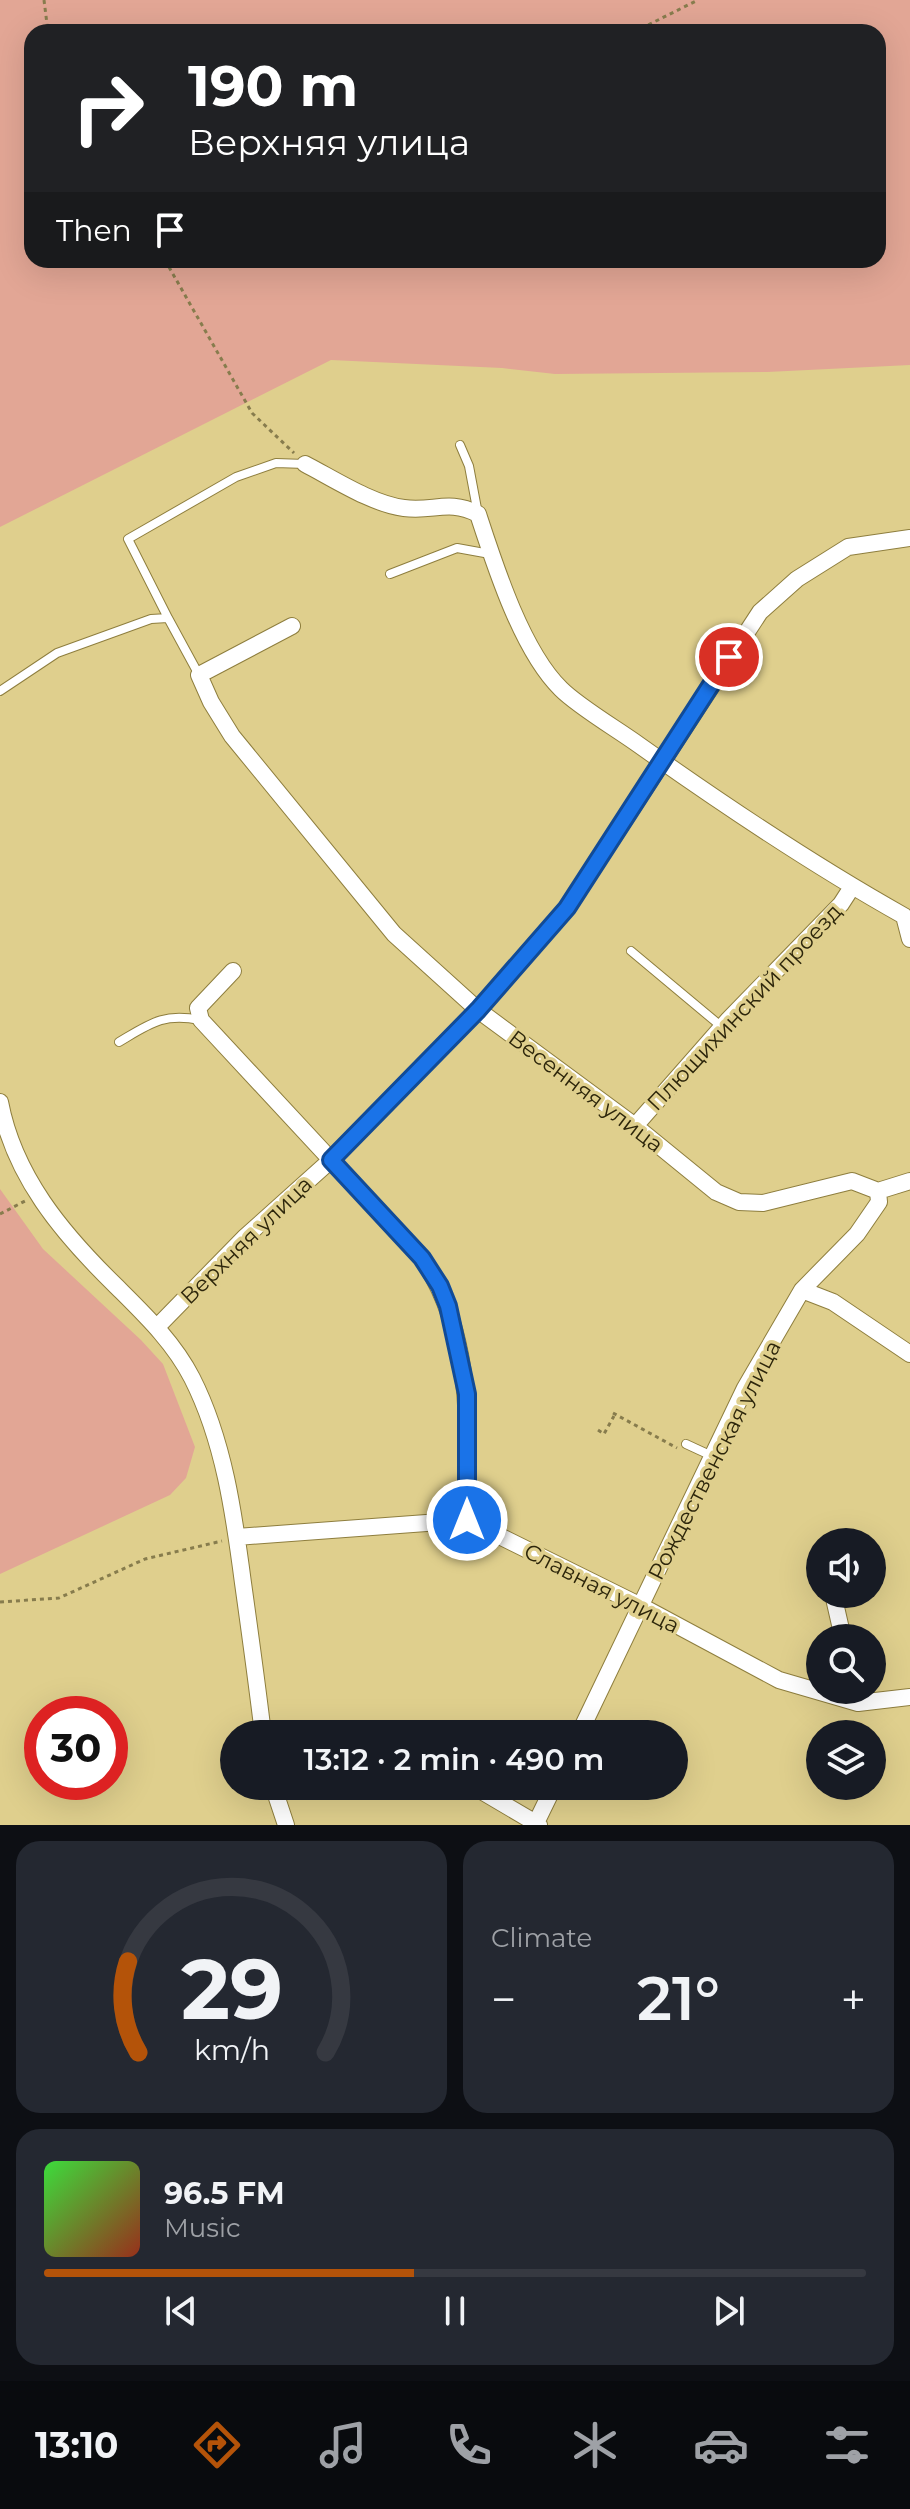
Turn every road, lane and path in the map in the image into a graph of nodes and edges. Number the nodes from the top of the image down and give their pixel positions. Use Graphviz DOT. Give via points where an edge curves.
graph roads {
  1 [pos="44,0"];
  2 [pos="698,0"];
  3 [pos="47,24"];
  4 [pos="650,24"];
  5 [pos="169,268"];
  6 [pos="460,445"];
  7 [pos="305,464"];
  8 [pos="478,514"];
  9 [pos="910,538"];
  10 [pos="491,554"];
  11 [pos="390,574"];
  12 [pos="168,618"];
  13 [pos="292,626"];
  14 [pos="199,675"];
  15 [pos="0,691"];
  16 [pos="662,762"];
  17 [pos="852,887"];
  18 [pos="907,916"];
  19 [pos="910,939"];
  20 [pos="631,951"];
  21 [pos="233,971"];
  22 [pos="478,1010"];
  23 [pos="201,1020"];
  24 [pos="722,1027"];
  25 [pos="119,1042"];
  26 [pos="0,1102"];
  27 [pos="635,1126"];
  28 [pos="331,1160"];
  29 [pos="910,1181"];
  30 [pos="878,1191"];
  31 [pos="37,1194"];
  32 [pos="0,1214"];
  33 [pos="802,1290"];
  34 [pos="157,1327"];
  35 [pos="910,1354"];
  36 [pos="598,1430"];
  37 [pos="684,1447"];
  38 [pos="712,1457"];
  39 [pos="467,1520"];
  40 [pos="237,1537"];
  41 [pos="0,1602"];
  42 [pos="641,1606"];
  43 [pos="806,1686"];
  44 [pos="886,1697"];
  45 [pos="910,1697"];
  46 [pos="261,1720"];
  47 [pos="586,1720"];
  48 [pos="278,1800"];
  49 [pos="496,1800"];
  50 [pos="548,1800"];
  51 [pos="286,1825"];
  52 [pos="537,1825"];
  1 -- 3 [label="path"];
  2 -- 4 [label="path"];
  5 -- 7 [label="path" via="252,413"];
  6 -- 8 [label="lane"];
  7 -- 8 [label="street" via="403,508 462,506"];
  7 -- 12 [label="lane" via="276,463 236,477 128,539"];
  8 -- 10 [label="street"];
  9 -- 16 [label="street, Верхняя улица" via="848,547 797,579 760,612"];
  10 -- 11 [label="lane" via="457,548"];
  10 -- 16 [label="street" via="534,652 561,689"];
  12 -- 14 [label="lane"];
  12 -- 15 [label="lane" via="151,619 57,653"];
  13 -- 14 [label="street"];
  14 -- 22 [label="street, Весенняя улица" via="232,736 306,829 394,934"];
  16 -- 17 [label="street"];
  16 -- 22 [label="street, Верхняя улица" via="577,895"];
  17 -- 18 [label="street"];
  17 -- 24 [label="street, Плющихинский проезд"];
  18 -- 19 [label="street"];
  20 -- 24 [label="lane"];
  21 -- 23 [label="street" via="198,1008"];
  22 -- 27 [label="street, Весенняя улица"];
  22 -- 28 [label="street, Верхняя улица"];
  23 -- 25 [label="lane" via="176,1016"];
  23 -- 28 [label="street"];
  24 -- 27 [label="street, Плющихинский проезд"];
  26 -- 31 [label="street"];
  27 -- 30 [label="street, Весенняя улица" via="716,1192 739,1202 763,1203 852,1181"];
  28 -- 34 [label="street, Верхняя улица"];
  28 -- 39 [label="street" via="422,1258 448,1306 467,1394"];
  29 -- 30 [label="street"];
  30 -- 33 [label="street, Рождественская улица" via="879,1202 857,1234"];
  31 -- 32 [label="path"];
  31 -- 34 [label="street" via="64,1233"];
  33 -- 35 [label="street" via="833,1302"];
  33 -- 38 [label="street, Рождественская улица"];
  34 -- 40 [label="street" via="206,1410 227,1479"];
  36 -- 37 [label="path" via="604,1434 614,1414"];
  37 -- 38 [label="lane"];
  38 -- 42 [label="street, Рождественская улица"];
  39 -- 40 [label="street"];
  39 -- 42 [label="street, Славная улица"];
  40 -- 41 [label="path" via="145,1559 59,1598"];
  40 -- 46 [label="street"];
  42 -- 43 [label="street, Славная улица" via="779,1680"];
  42 -- 47 [label="street, Рождественская улица"];
  44 -- 45 [label="street, Славная улица"];
  48 -- 51 [label="street"];
  49 -- 52 [label="street"];
  50 -- 52 [label="street"];
}
